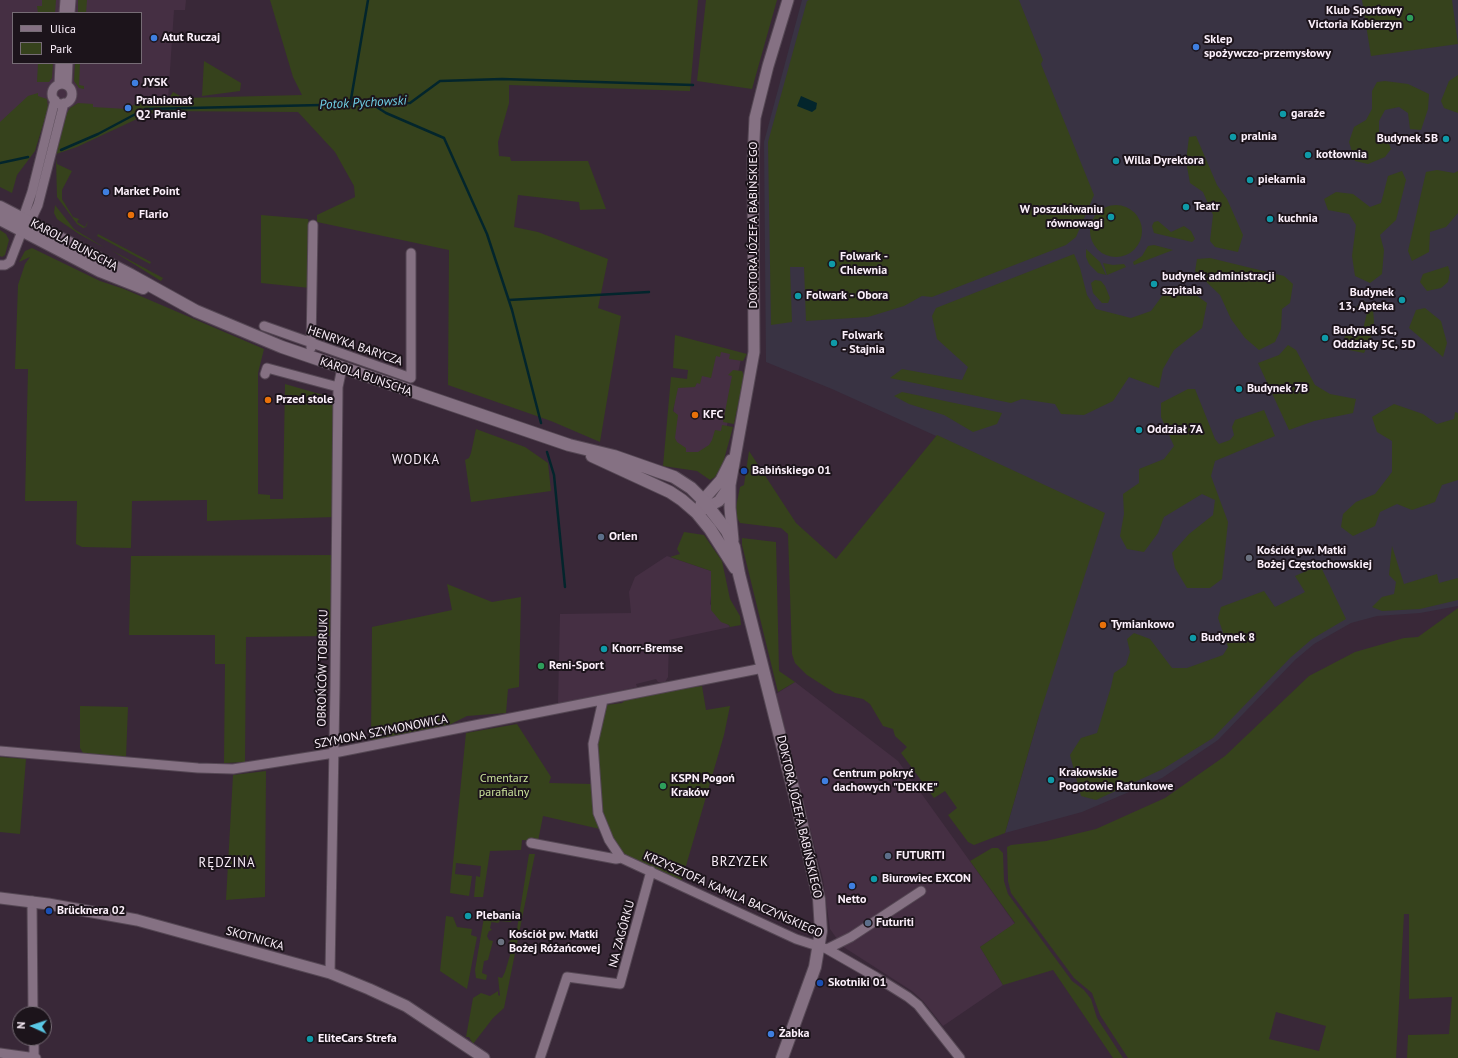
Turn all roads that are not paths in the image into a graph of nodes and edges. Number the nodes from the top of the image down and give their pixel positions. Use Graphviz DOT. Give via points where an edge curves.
graph roads {
  1 [pos="65,0"];
  2 [pos="71,0"];
  3 [pos="788,0"];
  4 [pos="64,12"];
  5 [pos="70,12"];
  6 [pos="60,64"];
  7 [pos="68,64"];
  8 [pos="63,85"];
  9 [pos="55,100"];
  10 [pos="64,103"];
  11 [pos="0,207"];
  12 [pos="0,219"];
  13 [pos="25,224"];
  14 [pos="313,225"];
  15 [pos="412,253"];
  16 [pos="0,265"];
  17 [pos="264,326"];
  18 [pos="311,343"];
  19 [pos="308,357"];
  20 [pos="342,368"];
  21 [pos="265,374"];
  22 [pos="338,388"];
  23 [pos="569,446"];
  24 [pos="735,452"];
  25 [pos="730,485"];
  26 [pos="706,503"];
  27 [pos="697,513"];
  28 [pos="734,547"];
  29 [pos="739,574"];
  30 [pos="763,668"];
  31 [pos="603,700"];
  32 [pos="0,751"];
  33 [pos="334,753"];
  34 [pos="531,843"];
  35 [pos="622,858"];
  36 [pos="651,872"];
  37 [pos="921,891"];
  38 [pos="0,898"];
  39 [pos="32,901"];
  40 [pos="823,948"];
  41 [pos="330,973"];
  42 [pos="33,1006"];
  43 [pos="34,1046"];
  44 [pos="0,1053"];
  45 [pos="35,1058"];
  46 [pos="484,1058"];
  47 [pos="540,1058"];
  48 [pos="782,1058"];
  49 [pos="960,1058"];
  1 -- 4 [label="street"];
  2 -- 5 [label="street"];
  3 -- 24 [label="street, DOKTORA JÓZEFA BABIŃSKIEGO" via="755,118 754,352"];
  6 -- 8 [label="street"];
  7 -- 8 [label="street"];
  8 -- 9 [label="street" via="53,92"];
  8 -- 10 [label="street" via="71,89 72,95 69,101"];
  9 -- 10 [label="street"];
  9 -- 13 [label="street"];
  10 -- 13 [label="street" via="38,205"];
  11 -- 13 [label="main road, KAROLA BUNSCHA"];
  12 -- 13 [label="main road, KAROLA BUNSCHA"];
  13 -- 16 [label="street" via="10,262"];
  13 -- 19 [label="main road, KAROLA BUNSCHA" via="100,271"];
  14 -- 18 [label="street"];
  15 -- 18 [label="street, HENRYKA BARYCZA" via="411,378"];
  17 -- 18 [label="street, HENRYKA BARYCZA"];
  18 -- 19 [label="street"];
  19 -- 20 [label="main road, KAROLA BUNSCHA"];
  20 -- 22 [label="street, OBROŃCÓW TOBRUKU"];
  20 -- 23 [label="main road, KAROLA BUNSCHA"];
  21 -- 22 [label="street" via="267,368"];
  22 -- 33 [label="street, OBROŃCÓW TOBRUKU"];
  23 -- 26 [label="main road, KAROLA BUNSCHA" via="614,456 674,477 691,488"];
  23 -- 27 [label="main road, KAROLA BUNSCHA" via="670,492"];
  24 -- 25 [label="street, DOKTORA JÓZEFA BABIŃSKIEGO"];
  24 -- 26 [label="street, DOKTORA JÓZEFA BABIŃSKIEGO"];
  25 -- 26 [label="street, DOKTORA JÓZEFA BABIŃSKIEGO" via="723,496"];
  25 -- 28 [label="street, DOKTORA JÓZEFA BABIŃSKIEGO"];
  26 -- 27 [label="street, DOKTORA JÓZEFA BABIŃSKIEGO"];
  26 -- 28 [label="main road, KAROLA BUNSCHA"];
  27 -- 29 [label="main road, DOKTORA JÓZEFA BABIŃSKIEGO" via="725,550"];
  28 -- 29 [label="main road, DOKTORA JÓZEFA BABIŃSKIEGO"];
  29 -- 30 [label="main road, DOKTORA JÓZEFA BABIŃSKIEGO"];
  30 -- 31 [label="street, SZYMONA SZYMONOWICA"];
  30 -- 40 [label="main road, DOKTORA JÓZEFA BABIŃSKIEGO" via="817,884"];
  31 -- 33 [label="street, SZYMONA SZYMONOWICA"];
  31 -- 35 [label="street, KRZYSZTOFA KAMILA BACZYŃSKIEGO" via="593,744 598,812 609,840"];
  32 -- 33 [label="street, SZYMONA SZYMONOWICA" via="221,770"];
  33 -- 41 [label="street, OBROŃCÓW TOBRUKU"];
  34 -- 35 [label="street"];
  35 -- 36 [label="street, KRZYSZTOFA KAMILA BACZYŃSKIEGO"];
  36 -- 40 [label="street, KRZYSZTOFA KAMILA BACZYŃSKIEGO" via="796,939"];
  36 -- 47 [label="street, NA ZAGÓRKU" via="620,984 567,977"];
  37 -- 40 [label="street" via="851,937"];
  38 -- 39 [label="street, SKOTNICKA"];
  39 -- 41 [label="street, SKOTNICKA" via="137,920"];
  39 -- 42 [label="street"];
  40 -- 48 [label="main road, DOKTORA JÓZEFA BABIŃSKIEGO"];
  40 -- 49 [label="street, KRZYSZTOFA KAMILA BACZYŃSKIEGO" via="908,997"];
  41 -- 46 [label="street, SKOTNICKA" via="406,1006"];
  43 -- 45 [label="street"];
  44 -- 45 [label="street"];
}
